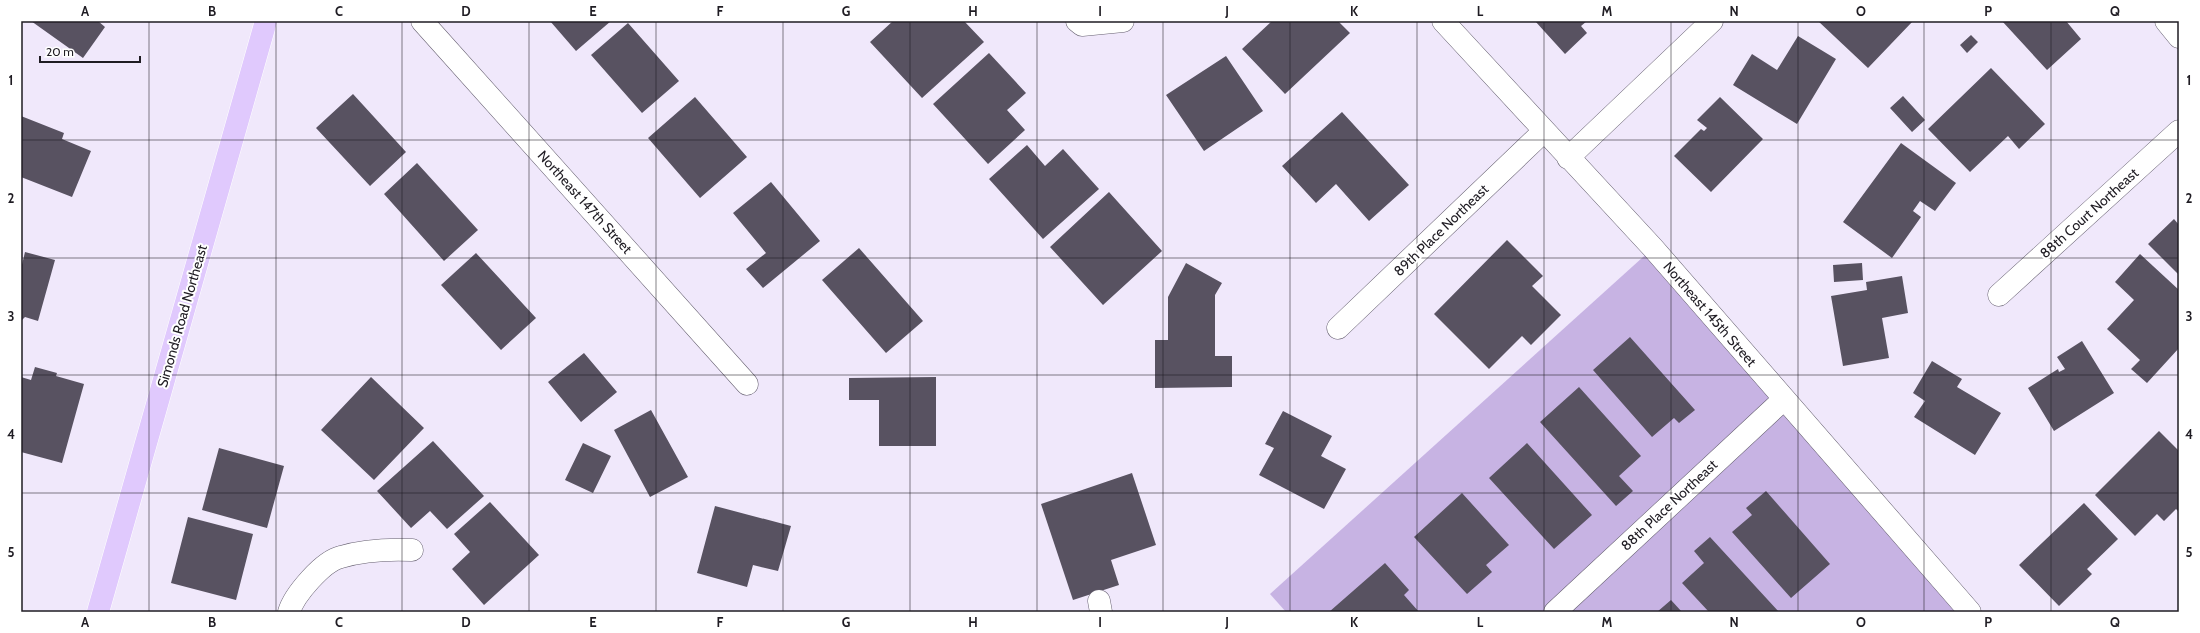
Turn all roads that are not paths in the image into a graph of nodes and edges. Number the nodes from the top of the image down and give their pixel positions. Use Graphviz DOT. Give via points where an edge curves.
graph roads {
  1 [pos="266,21"];
  2 [pos="422,21"];
  3 [pos="1123,21"];
  4 [pos="1443,21"];
  5 [pos="1712,21"];
  6 [pos="2166,21"];
  7 [pos="1080,23"];
  8 [pos="2179,37"];
  9 [pos="1544,131"];
  10 [pos="2179,131"];
  11 [pos="1568,158"];
  12 [pos="1999,295"];
  13 [pos="1338,328"];
  14 [pos="747,384"];
  15 [pos="1784,399"];
  16 [pos="412,550"];
  17 [pos="98,612"];
  18 [pos="289,612"];
  19 [pos="1555,612"];
  20 [pos="1970,612"];
  1 -- 17 [label="main road, Simonds Road Northeast"];
  2 -- 14 [label="street, Northeast 147th Street"];
  3 -- 7 [label="street"];
  4 -- 9 [label="street, Northeast 145th Street"];
  5 -- 11 [label="street"];
  6 -- 8 [label="street"];
  9 -- 11 [label="street, Northeast 145th Street"];
  9 -- 13 [label="street, 89th Place Northeast"];
  10 -- 12 [label="street, 88th Court Northeast"];
  11 -- 15 [label="street, Northeast 145th Street" via="1653,248"];
  15 -- 19 [label="street, 88th Place Northeast"];
  15 -- 20 [label="street, Northeast 145th Street"];
  16 -- 18 [label="street" via="384,549 339,557 311,578 292,603"];
}
